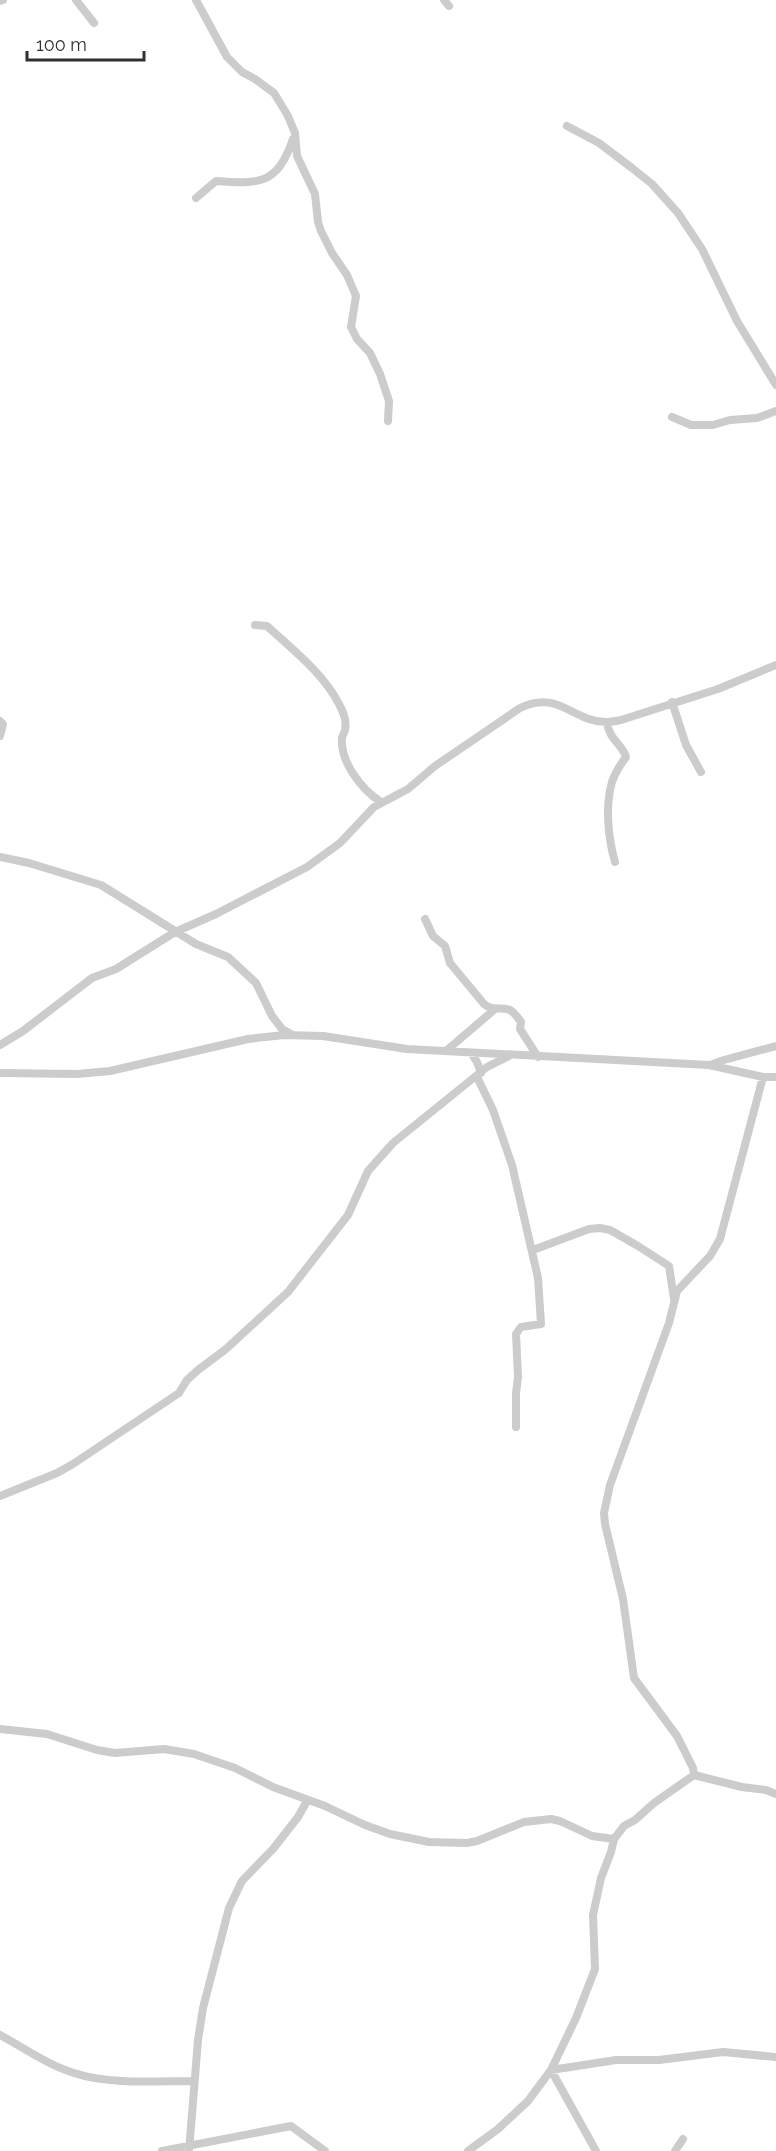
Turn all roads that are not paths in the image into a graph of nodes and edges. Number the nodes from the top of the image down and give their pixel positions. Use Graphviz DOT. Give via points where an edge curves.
graph roads {
  1 [pos="196,0"];
  2 [pos="77,1"];
  3 [pos="95,12"];
  4 [pos="94,23"];
  5 [pos="567,126"];
  6 [pos="295,133"];
  7 [pos="196,198"];
  8 [pos="776,385"];
  9 [pos="776,411"];
  10 [pos="672,417"];
  11 [pos="388,421"];
  12 [pos="255,625"];
  13 [pos="776,665"];
  14 [pos="672,702"];
  15 [pos="0,721"];
  16 [pos="607,722"];
  17 [pos="0,736"];
  18 [pos="700,772"];
  19 [pos="381,802"];
  20 [pos="0,856"];
  21 [pos="615,862"];
  22 [pos="424,919"];
  23 [pos="175,932"];
  24 [pos="495,1010"];
  25 [pos="293,1036"];
  26 [pos="0,1045"];
  27 [pos="776,1046"];
  28 [pos="446,1051"];
  29 [pos="471,1053"];
  30 [pos="510,1056"];
  31 [pos="538,1057"];
  32 [pos="709,1065"];
  33 [pos="0,1073"];
  34 [pos="479,1075"];
  35 [pos="763,1077"];
  36 [pos="776,1077"];
  37 [pos="533,1250"];
  38 [pos="670,1270"];
  39 [pos="689,1277"];
  40 [pos="674,1302"];
  41 [pos="516,1427"];
  42 [pos="0,1496"];
  43 [pos="0,1729"];
  44 [pos="694,1775"];
  45 [pos="776,1794"];
  46 [pos="307,1801"];
  47 [pos="614,1839"];
  48 [pos="0,2035"];
  49 [pos="776,2057"];
  50 [pos="551,2070"];
  51 [pos="194,2081"];
  52 [pos="683,2139"];
  53 [pos="189,2149"];
  54 [pos="162,2151"];
  55 [pos="325,2151"];
  56 [pos="468,2151"];
  57 [pos="596,2151"];
  58 [pos="675,2151"];
  1 -- 6 [label="street" via="227,57 274,93"];
  2 -- 3 [label="street"];
  2 -- 4 [label="street"];
  5 -- 8 [label="street" via="599,143 632,168 678,213 702,249 737,321"];
  6 -- 7 [label="street" via="286,158 270,177 256,183 216,181"];
  6 -- 11 [label="street" via="297,156 315,194 321,231 356,296 351,327 380,374 389,401"];
  9 -- 10 [label="street" via="713,425 691,425"];
  12 -- 19 [label="street" via="267,626 329,688 346,721 343,752 363,788"];
  13 -- 14 [label="street" via="718,689"];
  14 -- 16 [label="street"];
  14 -- 18 [label="street"];
  15 -- 17 [label="street"];
  16 -- 19 [label="street" via="556,704 528,704 468,742 408,789"];
  16 -- 21 [label="street" via="608,731 626,757 612,782 609,802 610,844"];
  19 -- 23 [label="street" via="340,843 307,867"];
  20 -- 23 [label="street" via="101,885"];
  22 -- 24 [label="street" via="433,936 445,946 450,963 484,1004"];
  23 -- 25 [label="street" via="220,952 237,965 256,983 282,1029"];
  23 -- 26 [label="street" via="134,959 80,985"];
  24 -- 28 [label="street"];
  24 -- 31 [label="street" via="513,1012"];
  25 -- 28 [label="street"];
  25 -- 33 [label="street" via="248,1039 110,1071"];
  27 -- 32 [label="street"];
  28 -- 29 [label="street"];
  29 -- 30 [label="street"];
  29 -- 34 [label="street"];
  30 -- 31 [label="street"];
  30 -- 34 [label="street"];
  31 -- 32 [label="street"];
  32 -- 35 [label="street"];
  34 -- 37 [label="street" via="510,1156"];
  34 -- 42 [label="street" via="374,1162 348,1215 288,1292 187,1380 179,1393 73,1464"];
  35 -- 36 [label="street"];
  35 -- 39 [label="street" via="720,1239"];
  37 -- 38 [label="street" via="600,1228 638,1246"];
  37 -- 41 [label="street" via="541,1324 517,1330"];
  38 -- 39 [label="street" via="679,1279"];
  38 -- 40 [label="street"];
  39 -- 40 [label="street" via="677,1291"];
  40 -- 44 [label="street" via="610,1485 604,1513 623,1599 634,1678 677,1736"];
  43 -- 46 [label="street" via="47,1734 115,1754 164,1749 194,1754"];
  44 -- 45 [label="street"];
  44 -- 47 [label="street" via="624,1826"];
  46 -- 47 [label="street" via="390,1834 429,1842 467,1843 524,1822 551,1819 592,1836"];
  46 -- 51 [label="street" via="233,1897 205,1994"];
  47 -- 50 [label="street" via="593,1915 595,1969"];
  48 -- 51 [label="street" via="52,2065 88,2077"];
  49 -- 50 [label="street" via="723,2052 659,2060 616,2060"];
  50 -- 56 [label="street" via="528,2101"];
  50 -- 57 [label="street"];
  51 -- 53 [label="street"];
  52 -- 58 [label="street"];
  53 -- 54 [label="street"];
  53 -- 55 [label="street" via="291,2126"];
}
